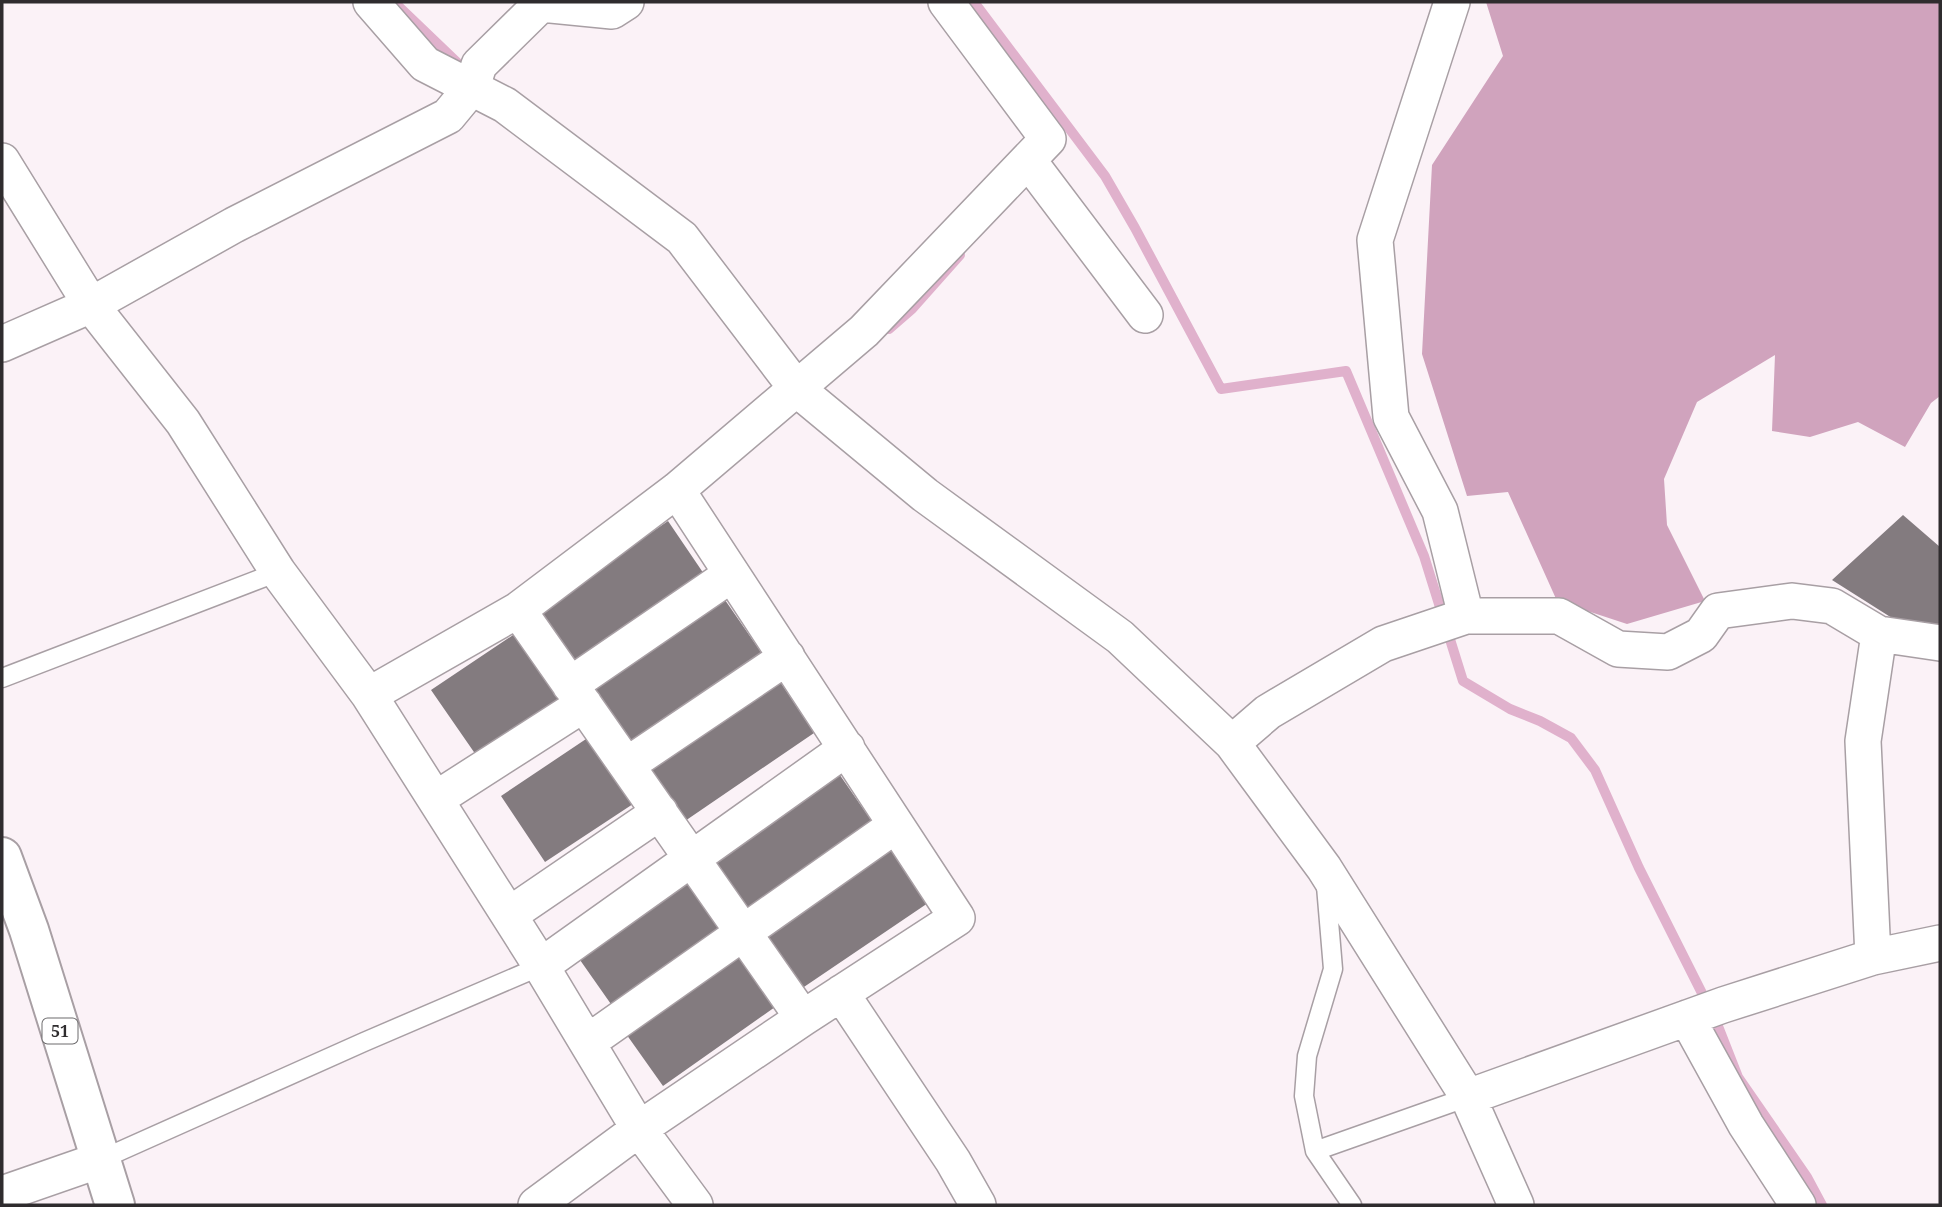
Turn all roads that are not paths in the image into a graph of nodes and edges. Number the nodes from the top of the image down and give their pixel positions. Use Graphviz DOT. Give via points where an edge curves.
graph roads {
  1 [pos="371,2"];
  2 [pos="626,2"];
  3 [pos="946,2"];
  4 [pos="1452,2"];
  5 [pos="472,87"];
  6 [pos="1028,160"];
  7 [pos="2,161"];
  8 [pos="91,305"];
  9 [pos="1144,315"];
  10 [pos="2,344"];
  11 [pos="796,389"];
  12 [pos="677,490"];
  13 [pos="278,572"];
  14 [pos="732,574"];
  15 [pos="518,610"];
  16 [pos="1466,616"];
  17 [pos="1879,634"];
  18 [pos="1940,643"];
  19 [pos="787,657"];
  20 [pos="2,678"];
  21 [pos="369,695"];
  22 [pos="577,695"];
  23 [pos="1232,743"];
  24 [pos="847,748"];
  25 [pos="627,765"];
  26 [pos="436,799"];
  27 [pos="660,812"];
  28 [pos="896,825"];
  29 [pos="2,857"];
  30 [pos="692,859"];
  31 [pos="1324,868"];
  32 [pos="509,915"];
  33 [pos="743,933"];
  34 [pos="1940,943"];
  35 [pos="1873,957"];
  36 [pos="541,967"];
  37 [pos="841,993"];
  38 [pos="1703,1012"];
  39 [pos="803,1018"];
  40 [pos="588,1042"];
  41 [pos="1468,1097"];
  42 [pos="639,1129"];
  43 [pos="1315,1151"];
  44 [pos="100,1160"];
  45 [pos="2,1194"];
  46 [pos="115,1205"];
  47 [pos="536,1205"];
  48 [pos="695,1205"];
  49 [pos="978,1205"];
  50 [pos="1352,1205"];
  51 [pos="1516,1205"];
  52 [pos="1798,1205"];
  1 -- 5 [label="street" via="425,64"];
  2 -- 5 [label="street" via="612,11 541,4 479,65"];
  3 -- 6 [label="street" via="1048,138"];
  4 -- 16 [label="street" via="1375,240 1391,418 1440,511"];
  5 -- 8 [label="street" via="448,116 234,225"];
  5 -- 11 [label="street" via="505,105 682,238"];
  6 -- 9 [label="street"];
  6 -- 11 [label="street" via="864,331"];
  7 -- 8 [label="street"];
  8 -- 10 [label="street"];
  8 -- 13 [label="street" via="183,422"];
  11 -- 12 [label="street"];
  11 -- 23 [label="street" via="925,495 1120,637"];
  12 -- 14 [label="street"];
  12 -- 15 [label="street"];
  13 -- 20 [label="lane"];
  13 -- 21 [label="street"];
  14 -- 19 [label="street"];
  14 -- 22 [label="street"];
  15 -- 21 [label="street"];
  15 -- 22 [label="street"];
  16 -- 17 [label="street" via="1559,616 1618,649 1668,652 1701,635 1718,611 1792,601 1832,606"];
  16 -- 23 [label="street" via="1383,644 1268,712"];
  17 -- 18 [label="street"];
  17 -- 35 [label="street" via="1863,741"];
  19 -- 24 [label="street"];
  19 -- 25 [label="street"];
  21 -- 26 [label="street"];
  22 -- 25 [label="street"];
  22 -- 26 [label="street"];
  23 -- 31 [label="street"];
  24 -- 28 [label="street"];
  24 -- 30 [label="street"];
  25 -- 27 [label="street"];
  26 -- 32 [label="street"];
  27 -- 30 [label="street"];
  27 -- 32 [label="street"];
  28 -- 33 [label="street"];
  28 -- 37 [label="street" via="957,918"];
  29 -- 44 [label="main road, 51"];
  30 -- 33 [label="street"];
  30 -- 36 [label="street"];
  31 -- 41 [label="street"];
  31 -- 43 [label="lane" via="1333,969 1307,1056 1304,1096"];
  32 -- 36 [label="street"];
  33 -- 39 [label="street"];
  33 -- 40 [label="street"];
  34 -- 35 [label="street"];
  35 -- 38 [label="street"];
  36 -- 40 [label="street"];
  36 -- 44 [label="lane"];
  37 -- 39 [label="street"];
  37 -- 49 [label="street"];
  38 -- 41 [label="street"];
  38 -- 52 [label="street" via="1746,1125"];
  39 -- 42 [label="street"];
  40 -- 42 [label="street"];
  41 -- 43 [label="lane"];
  41 -- 51 [label="street"];
  42 -- 47 [label="street"];
  42 -- 48 [label="street"];
  43 -- 50 [label="lane"];
  44 -- 45 [label="street"];
  44 -- 46 [label="main road, 51"];
}
